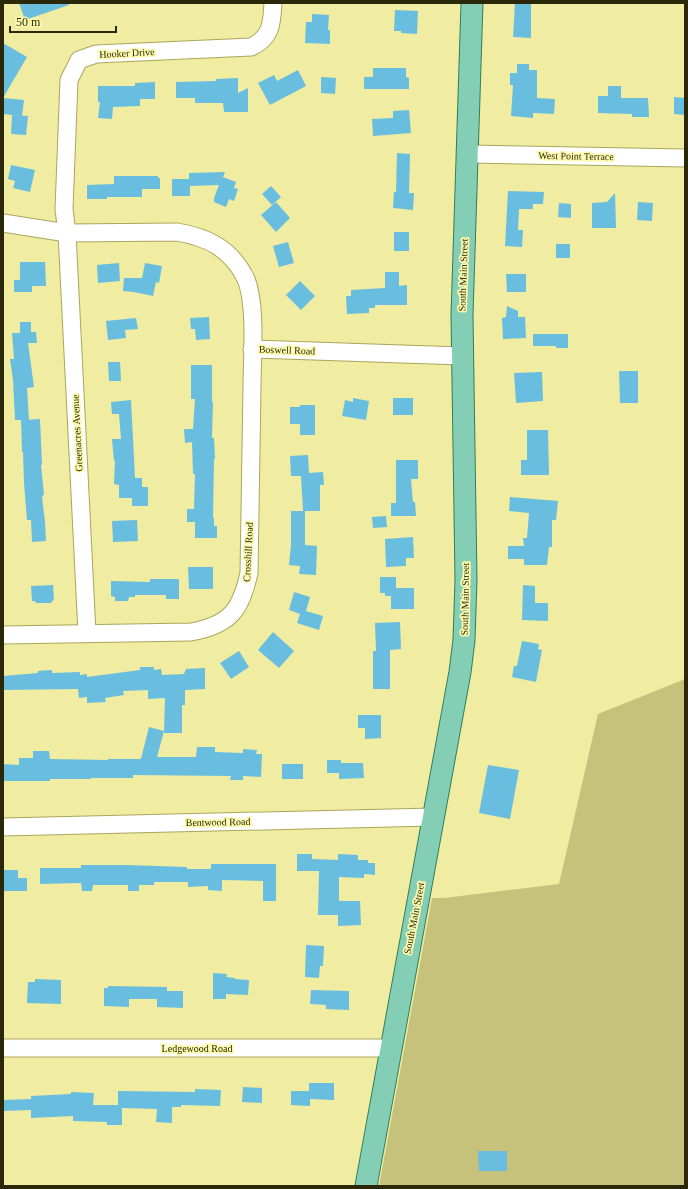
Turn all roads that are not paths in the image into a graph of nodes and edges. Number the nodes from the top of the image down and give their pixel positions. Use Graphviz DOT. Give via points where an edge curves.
graph roads {
  1 [pos="273,3"];
  2 [pos="472,3"];
  3 [pos="468,154"];
  4 [pos="685,158"];
  5 [pos="3,223"];
  6 [pos="67,233"];
  7 [pos="252,349"];
  8 [pos="462,356"];
  9 [pos="87,633"];
  10 [pos="3,635"];
  11 [pos="433,817"];
  12 [pos="3,827"];
  13 [pos="3,1048"];
  14 [pos="391,1048"];
  15 [pos="366,1186"];
  1 -- 6 [label="street, Hooker Drive" via="273,16 268,33 258,44 251,47 96,54 79,60 69,80 64,209"];
  2 -- 3 [label="main road, South Main Street"];
  3 -- 4 [label="street, West Point Terrace"];
  3 -- 8 [label="main road, South Main Street"];
  5 -- 6 [label="street, Boswell Road"];
  6 -- 7 [label="street, Boswell Road" via="177,232 208,240 221,248 239,267 249,291 252,304"];
  6 -- 9 [label="street, Greenacres Avenue"];
  7 -- 8 [label="street, Boswell Road"];
  7 -- 9 [label="street, Crosshill Road" via="249,573 241,602 225,620 203,630"];
  8 -- 11 [label="main road, South Main Street" via="466,580 464,640"];
  9 -- 10 [label="street, Crosshill Road"];
  11 -- 12 [label="street, Bentwood Road"];
  11 -- 14 [label="main road, South Main Street"];
  13 -- 14 [label="street, Ledgewood Road"];
  14 -- 15 [label="main road, South Main Street"];
}
